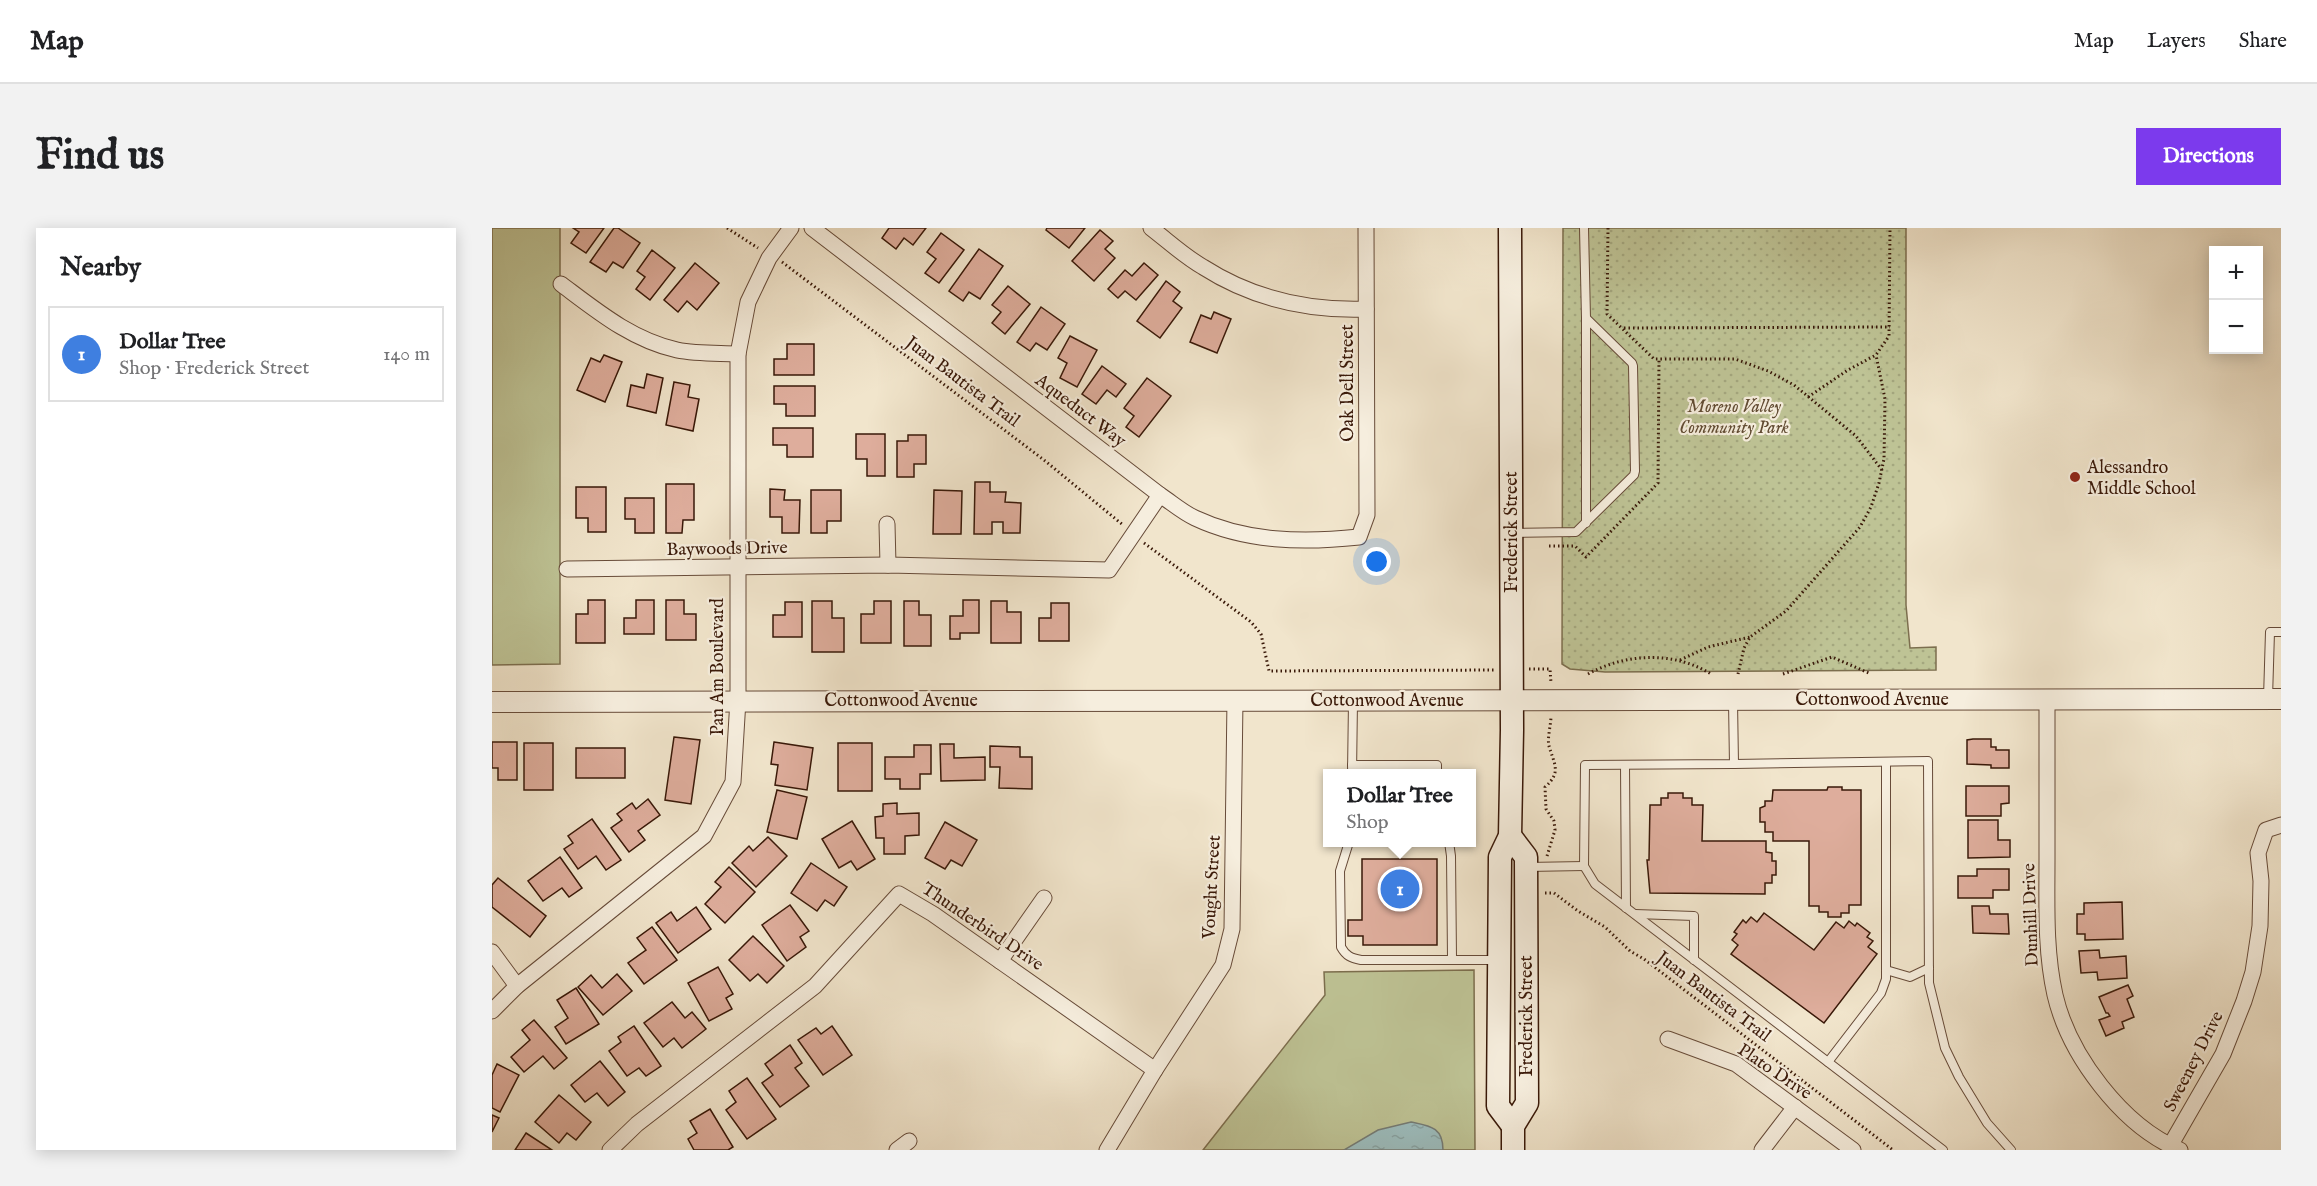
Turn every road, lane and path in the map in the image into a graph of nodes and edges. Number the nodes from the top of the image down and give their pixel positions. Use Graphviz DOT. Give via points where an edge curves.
graph roads {
  1 [pos="727,228"];
  2 [pos="791,228"];
  3 [pos="812,228"];
  4 [pos="1151,228"];
  5 [pos="1366,228"];
  6 [pos="1510,228"];
  7 [pos="1584,228"];
  8 [pos="1608,228"];
  9 [pos="1890,228"];
  10 [pos="754,246"];
  11 [pos="786,264"];
  12 [pos="561,284"];
  13 [pos="1366,309"];
  14 [pos="1586,318"];
  15 [pos="1890,327"];
  16 [pos="1622,328"];
  17 [pos="738,354"];
  18 [pos="1876,355"];
  19 [pos="1808,397"];
  20 [pos="1882,470"];
  21 [pos="1160,495"];
  22 [pos="1121,522"];
  23 [pos="1586,523"];
  24 [pos="887,524"];
  25 [pos="1511,533"];
  26 [pos="1359,537"];
  27 [pos="1149,546"];
  28 [pos="888,565"];
  29 [pos="737,567"];
  30 [pos="567,569"];
  31 [pos="2281,632"];
  32 [pos="1750,638"];
  33 [pos="1679,661"];
  34 [pos="1473,670"];
  35 [pos="1588,674"];
  36 [pos="1712,674"];
  37 [pos="1738,674"];
  38 [pos="1783,674"];
  39 [pos="1871,674"];
  40 [pos="1235,699"];
  41 [pos="1353,699"];
  42 [pos="1733,699"];
  43 [pos="2275,699"];
  44 [pos="738,700"];
  45 [pos="1511,700"];
  46 [pos="2047,700"];
  47 [pos="492,702"];
  48 [pos="1550,730"];
  49 [pos="1886,762"];
  50 [pos="1734,764"];
  51 [pos="1625,765"];
  52 [pos="1352,769"];
  53 [pos="1437,769"];
  54 [pos="2281,825"];
  55 [pos="1510,836"];
  56 [pos="1348,847"];
  57 [pos="1450,847"];
  58 [pos="1536,866"];
  59 [pos="1584,866"];
  60 [pos="1044,898"];
  61 [pos="1626,908"];
  62 [pos="1635,914"];
  63 [pos="492,952"];
  64 [pos="1452,958"];
  65 [pos="1499,960"];
  66 [pos="1694,960"];
  67 [pos="1000,961"];
  68 [pos="1929,968"];
  69 [pos="1886,970"];
  70 [pos="517,986"];
  71 [pos="492,1011"];
  72 [pos="1668,1039"];
  73 [pos="1526,1055"];
  74 [pos="1828,1062"];
  75 [pos="1155,1070"];
  76 [pos="1795,1107"];
  77 [pos="1513,1126"];
  78 [pos="2175,1148"];
  79 [pos="610,1150"];
  80 [pos="1107,1150"];
  81 [pos="1513,1150"];
  82 [pos="1762,1150"];
  83 [pos="1853,1150"];
  84 [pos="1893,1150"];
  85 [pos="1943,1150"];
  86 [pos="2011,1150"];
  1 -- 10 [label="path"];
  2 -- 17 [label="street, Pan Am Boulevard" via="770,258 748,302"];
  3 -- 21 [label="street, Aqueduct Way"];
  4 -- 13 [label="street" via="1201,267 1236,286 1308,308"];
  5 -- 13 [label="street, Oak Dell Street"];
  6 -- 25 [label="main road, Frederick Street"];
  7 -- 14 [label="lane"];
  8 -- 16 [label="path" via="1607,314"];
  9 -- 15 [label="path"];
  11 -- 22 [label="path, Juan Bautista Trail"];
  12 -- 17 [label="street" via="622,328 646,339 678,350"];
  13 -- 26 [label="street, Oak Dell Street" via="1367,515"];
  14 -- 23 [label="lane"];
  14 -- 23 [label="lane" via="1632,363 1635,471"];
  15 -- 16 [label="path"];
  15 -- 18 [label="path" via="1885,344"];
  16 -- 19 [label="path" via="1654,359 1735,359 1768,371"];
  17 -- 29 [label="street, Pan Am Boulevard"];
  18 -- 19 [label="path"];
  18 -- 20 [label="path" via="1885,399"];
  19 -- 20 [label="path" via="1856,436"];
  20 -- 32 [label="path" via="1871,507 1860,527 1786,611"];
  21 -- 26 [label="street, Aqueduct Way" via="1192,517 1240,535 1324,541"];
  21 -- 28 [label="street, Baywoods Drive" via="1109,570"];
  23 -- 25 [label="lane" via="1576,532"];
  24 -- 28 [label="street"];
  25 -- 45 [label="main road, Frederick Street"];
  27 -- 34 [label="path" via="1251,622 1262,634 1269,671"];
  28 -- 29 [label="street, Baywoods Drive"];
  29 -- 30 [label="street, Baywoods Drive"];
  29 -- 44 [label="street, Pan Am Boulevard"];
  31 -- 43 [label="lane" via="2271,632"];
  32 -- 33 [label="path" via="1707,648"];
  32 -- 37 [label="path"];
  33 -- 35 [label="path" via="1628,660"];
  33 -- 36 [label="path"];
  38 -- 39 [label="path" via="1832,657"];
  40 -- 41 [label="street, Cottonwood Avenue"];
  40 -- 44 [label="street, Cottonwood Avenue"];
  40 -- 75 [label="street, Vought Street" via="1232,929 1223,965"];
  41 -- 45 [label="street, Cottonwood Avenue"];
  41 -- 52 [label="lane"];
  42 -- 45 [label="street, Cottonwood Avenue"];
  42 -- 46 [label="street, Cottonwood Avenue"];
  42 -- 50 [label="lane"];
  43 -- 46 [label="street, Cottonwood Avenue"];
  44 -- 47 [label="street, Cottonwood Avenue"];
  44 -- 70 [label="street, Pan Am Boulevard" via="733,783 704,836"];
  45 -- 55 [label="main road, Frederick Street"];
  46 -- 78 [label="street, Dunhill Drive" via="2048,954 2056,997 2070,1038 2116,1104"];
  48 -- 58 [label="path" via="1548,745 1556,770 1545,786 1546,809 1555,830 1548,852"];
  49 -- 50 [label="lane"];
  49 -- 68 [label="lane" via="1928,761"];
  49 -- 69 [label="lane"];
  50 -- 51 [label="lane"];
  51 -- 59 [label="lane" via="1585,765"];
  51 -- 61 [label="lane"];
  52 -- 53 [label="lane" via="1437,765"];
  54 -- 78 [label="street, Sweeney Drive" via="2266,830 2258,853 2260,926 2244,1001 2223,1054"];
  55 -- 58 [label="main road, Frederick Street"];
  55 -- 65 [label="main road, Frederick Street" via="1500,857"];
  56 -- 64 [label="lane" via="1340,871 1341,947 1345,953 1362,960"];
  57 -- 64 [label="lane"];
  58 -- 59 [label="lane"];
  58 -- 73 [label="main road, Frederick Street"];
  58 -- 84 [label="path, Juan Bautista Trail" via="1545,893 1554,893 1605,927 1630,951"];
  59 -- 61 [label="lane" via="1595,884"];
  60 -- 67 [label="street"];
  61 -- 62 [label="lane"];
  62 -- 66 [label="lane"];
  62 -- 66 [label="lane" via="1694,916"];
  63 -- 70 [label="street"];
  64 -- 65 [label="lane"];
  65 -- 73 [label="main road" via="1509,967 1513,981 1515,1037"];
  65 -- 77 [label="main road, Frederick Street" via="1498,1106"];
  66 -- 74 [label="lane"];
  67 -- 75 [label="street, Thunderbird Drive"];
  67 -- 79 [label="street, Thunderbird Drive" via="899,894 815,986"];
  68 -- 69 [label="lane" via="1910,977"];
  68 -- 86 [label="lane" via="1945,1047 1988,1123"];
  69 -- 74 [label="lane" via="1881,993"];
  70 -- 71 [label="street, Pan Am Boulevard"];
  72 -- 76 [label="street, Plato Drive" via="1736,1064"];
  73 -- 77 [label="main road, Frederick Street" via="1527,1103"];
  74 -- 85 [label="lane"];
  75 -- 80 [label="street, Vought Street"];
  76 -- 82 [label="street"];
  76 -- 83 [label="street, Plato Drive"];
  77 -- 81 [label="main road, Frederick Street"];
}
